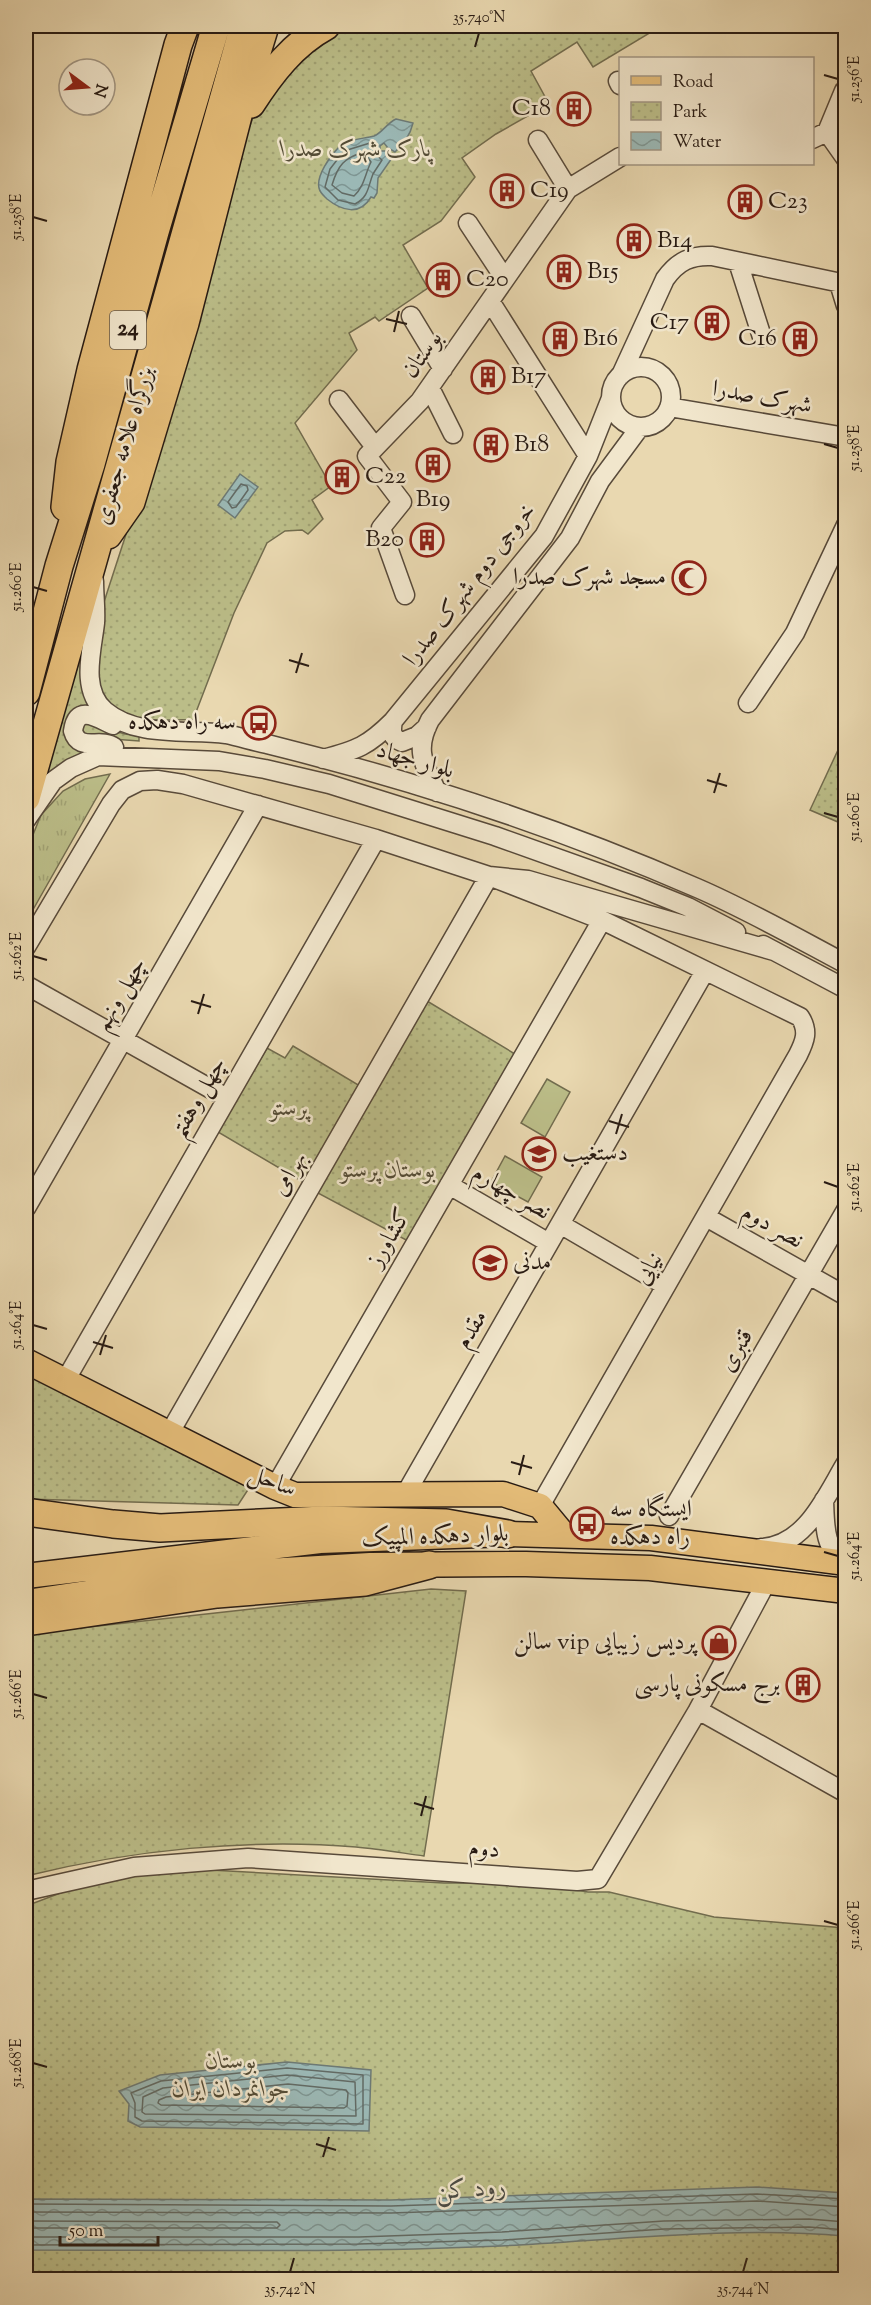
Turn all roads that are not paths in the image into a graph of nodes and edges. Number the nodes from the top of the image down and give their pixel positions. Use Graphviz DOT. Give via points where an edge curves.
graph roads {
  1 [pos="216,26"];
  2 [pos="244,26"];
  3 [pos="265,26"];
  4 [pos="326,26"];
  5 [pos="181,32"];
  6 [pos="844,91"];
  7 [pos="820,135"];
  8 [pos="538,140"];
  9 [pos="231,148"];
  10 [pos="619,158"];
  11 [pos="846,159"];
  12 [pos="568,189"];
  13 [pos="468,223"];
  14 [pos="738,262"];
  15 [pos="505,279"];
  16 [pos="842,284"];
  17 [pos="490,301"];
  18 [pos="846,306"];
  19 [pos="411,316"];
  20 [pos="762,337"];
  21 [pos="442,369"];
  22 [pos="621,375"];
  23 [pos="430,388"];
  24 [pos="612,398"];
  25 [pos="339,400"];
  26 [pos="669,407"];
  27 [pos="640,428"];
  28 [pos="453,434"];
  29 [pos="846,437"];
  30 [pos="375,447"];
  31 [pos="588,456"];
  32 [pos="846,525"];
  33 [pos="94,556"];
  34 [pos="59,566"];
  35 [pos="405,595"];
  36 [pos="41,635"];
  37 [pos="26,663"];
  38 [pos="26,692"];
  39 [pos="748,703"];
  40 [pos="393,721"];
  41 [pos="427,727"];
  42 [pos="144,728"];
  43 [pos="127,755"];
  44 [pos="172,759"];
  45 [pos="321,759"];
  46 [pos="437,792"];
  47 [pos="26,798"];
  48 [pos="236,799"];
  49 [pos="258,805"];
  50 [pos="26,820"];
  51 [pos="376,839"];
  52 [pos="489,876"];
  53 [pos="602,920"];
  54 [pos="26,947"];
  55 [pos="774,951"];
  56 [pos="846,964"];
  57 [pos="705,971"];
  58 [pos="26,984"];
  59 [pos="846,989"];
  60 [pos="123,1040"];
  61 [pos="227,1098"];
  62 [pos="449,1185"];
  63 [pos="26,1208"];
  64 [pos="846,1210"];
  65 [pos="706,1217"];
  66 [pos="560,1224"];
  67 [pos="549,1243"];
  68 [pos="808,1275"];
  69 [pos="666,1286"];
  70 [pos="846,1296"];
  71 [pos="26,1361"];
  72 [pos="64,1381"];
  73 [pos="169,1434"];
  74 [pos="846,1463"];
  75 [pos="275,1487"];
  76 [pos="406,1493"];
  77 [pos="824,1500"];
  78 [pos="540,1506"];
  79 [pos="26,1512"];
  80 [pos="669,1516"];
  81 [pos="508,1534"];
  82 [pos="564,1535"];
  83 [pos="748,1549"];
  84 [pos="846,1562"];
  85 [pos="429,1565"];
  86 [pos="26,1576"];
  87 [pos="767,1581"];
  88 [pos="846,1591"];
  89 [pos="26,1602"];
  90 [pos="26,1622"];
  91 [pos="698,1710"];
  92 [pos="846,1793"];
  93 [pos="26,1891"];
  1 -- 34 [label="highway, بزرگراه علامه جعفری / 24"];
  2 -- 33 [label="highway, بزرگراه علامه جعفری / 24"];
  3 -- 9 [label="highway"];
  4 -- 9 [label="highway" via="301,43 266,79"];
  5 -- 34 [label="highway" via="70,462"];
  6 -- 7 [label="street"];
  7 -- 11 [label="street"];
  8 -- 12 [label="street"];
  9 -- 33 [label="highway" via="185,322 131,502"];
  10 -- 12 [label="street, بوستان"];
  12 -- 15 [label="street, بوستان"];
  13 -- 15 [label="street"];
  14 -- 16 [label="street"];
  14 -- 20 [label="street"];
  14 -- 22 [label="street" via="698,256 673,267"];
  15 -- 17 [label="street, بوستان"];
  16 -- 18 [label="street"];
  17 -- 21 [label="street, بوستان"];
  17 -- 31 [label="street"];
  19 -- 21 [label="street"];
  21 -- 23 [label="street, بوستان"];
  22 -- 24 [label="street" via="615,382"];
  22 -- 26 [label="street" via="646,368 661,375 670,390"];
  23 -- 28 [label="street"];
  23 -- 30 [label="street, بوستان"];
  24 -- 27 [label="street" via="621,420"];
  24 -- 31 [label="street, خروجی دوم شهرک صدرا"];
  25 -- 30 [label="street"];
  26 -- 27 [label="street" via="659,421"];
  26 -- 29 [label="street, شهرک صدرا"];
  27 -- 41 [label="street" via="600,481 570,538"];
  30 -- 35 [label="street" via="367,456 402,502 381,528"];
  31 -- 40 [label="street, خروجی دوم شهرک صدرا" via="544,536"];
  32 -- 39 [label="street" via="795,633"];
  33 -- 42 [label="street, بلوار جهاد" via="95,622 89,667 93,690 105,711"];
  33 -- 47 [label="highway, بزرگراه علامه جعفری / 24"];
  34 -- 36 [label="highway, بزرگراه علامه جعفری / 24"];
  36 -- 37 [label="street"];
  36 -- 38 [label="highway, بزرگراه علامه جعفری / 24"];
  40 -- 41 [label="street" via="392,734 402,742"];
  40 -- 45 [label="street, خروجی دوم شهرک صدرا" via="360,749"];
  41 -- 46 [label="street" via="420,747"];
  42 -- 43 [label="street" via="125,730 89,714 76,719 73,731 77,740 90,745 109,744"];
  42 -- 45 [label="street, بلوار جهاد" via="226,735"];
  43 -- 44 [label="street, بلوار جهاد"];
  43 -- 50 [label="street, بلوار جهاد" via="99,756 71,768 46,788"];
  44 -- 48 [label="street"];
  44 -- 55 [label="street, بلوار جهاد" via="219,761 265,769 407,807 641,888"];
  45 -- 46 [label="street, بلوار جهاد"];
  46 -- 56 [label="street, بلوار جهاد" via="700,889"];
  48 -- 49 [label="street"];
  48 -- 54 [label="street" via="157,780 140,781 122,790"];
  49 -- 51 [label="street"];
  49 -- 60 [label="street, چهل ونهم"];
  51 -- 52 [label="street"];
  51 -- 61 [label="street, چهل وهفتم"];
  52 -- 53 [label="street"];
  52 -- 55 [label="street" via="528,880"];
  52 -- 73 [label="street, بهرامی"];
  53 -- 57 [label="street"];
  53 -- 62 [label="street, کشاورز"];
  55 -- 59 [label="street, بلوار جهاد"];
  57 -- 65 [label="street, نیایی" via="800,1017 807,1027 798,1055"];
  57 -- 66 [label="street, مقدم"];
  58 -- 60 [label="street"];
  60 -- 61 [label="street"];
  60 -- 63 [label="street, چهل ونهم"];
  61 -- 72 [label="street, چهل وهفتم"];
  62 -- 67 [label="street, نصر چهارم"];
  62 -- 75 [label="street, کشاورز"];
  64 -- 68 [label="street, قنبری"];
  65 -- 68 [label="street, نصر دوم"];
  65 -- 69 [label="street, نیایی"];
  66 -- 67 [label="street, مقدم"];
  66 -- 69 [label="street"];
  67 -- 76 [label="street, مقدم"];
  68 -- 70 [label="street, نصر دوم"];
  68 -- 80 [label="street, قنبری"];
  69 -- 78 [label="street, نیایی"];
  71 -- 72 [label="main road, ساحل"];
  72 -- 73 [label="main road, ساحل"];
  73 -- 75 [label="main road, ساحل"];
  74 -- 77 [label="street"];
  75 -- 76 [label="main road, ساحل" via="296,1495"];
  76 -- 78 [label="main road, ساحل" via="503,1494"];
  77 -- 83 [label="street" via="809,1523 788,1541 770,1548"];
  77 -- 84 [label="street" via="828,1541 838,1558"];
  78 -- 82 [label="main road"];
  79 -- 81 [label="highway" via="160,1527 323,1520 446,1523"];
  81 -- 82 [label="main road, بلوار دهکده المپیک"];
  81 -- 86 [label="main road, بلوار دهکده المپیک" via="320,1541"];
  82 -- 83 [label="main road, بلوار دهکده المپیک" via="651,1538"];
  83 -- 84 [label="main road, بلوار دهکده المپیک"];
  85 -- 87 [label="main road, بلوار دهکده المپیک" via="650,1568"];
  85 -- 89 [label="main road, بلوار دهکده المپیک" via="214,1574"];
  85 -- 90 [label="highway" via="365,1582 217,1594"];
  87 -- 88 [label="main road, بلوار دهکده المپیک"];
  87 -- 91 [label="street, دوم"];
  91 -- 92 [label="street"];
  91 -- 93 [label="street, دوم" via="598,1879 577,1881 248,1858 134,1868"];
}
